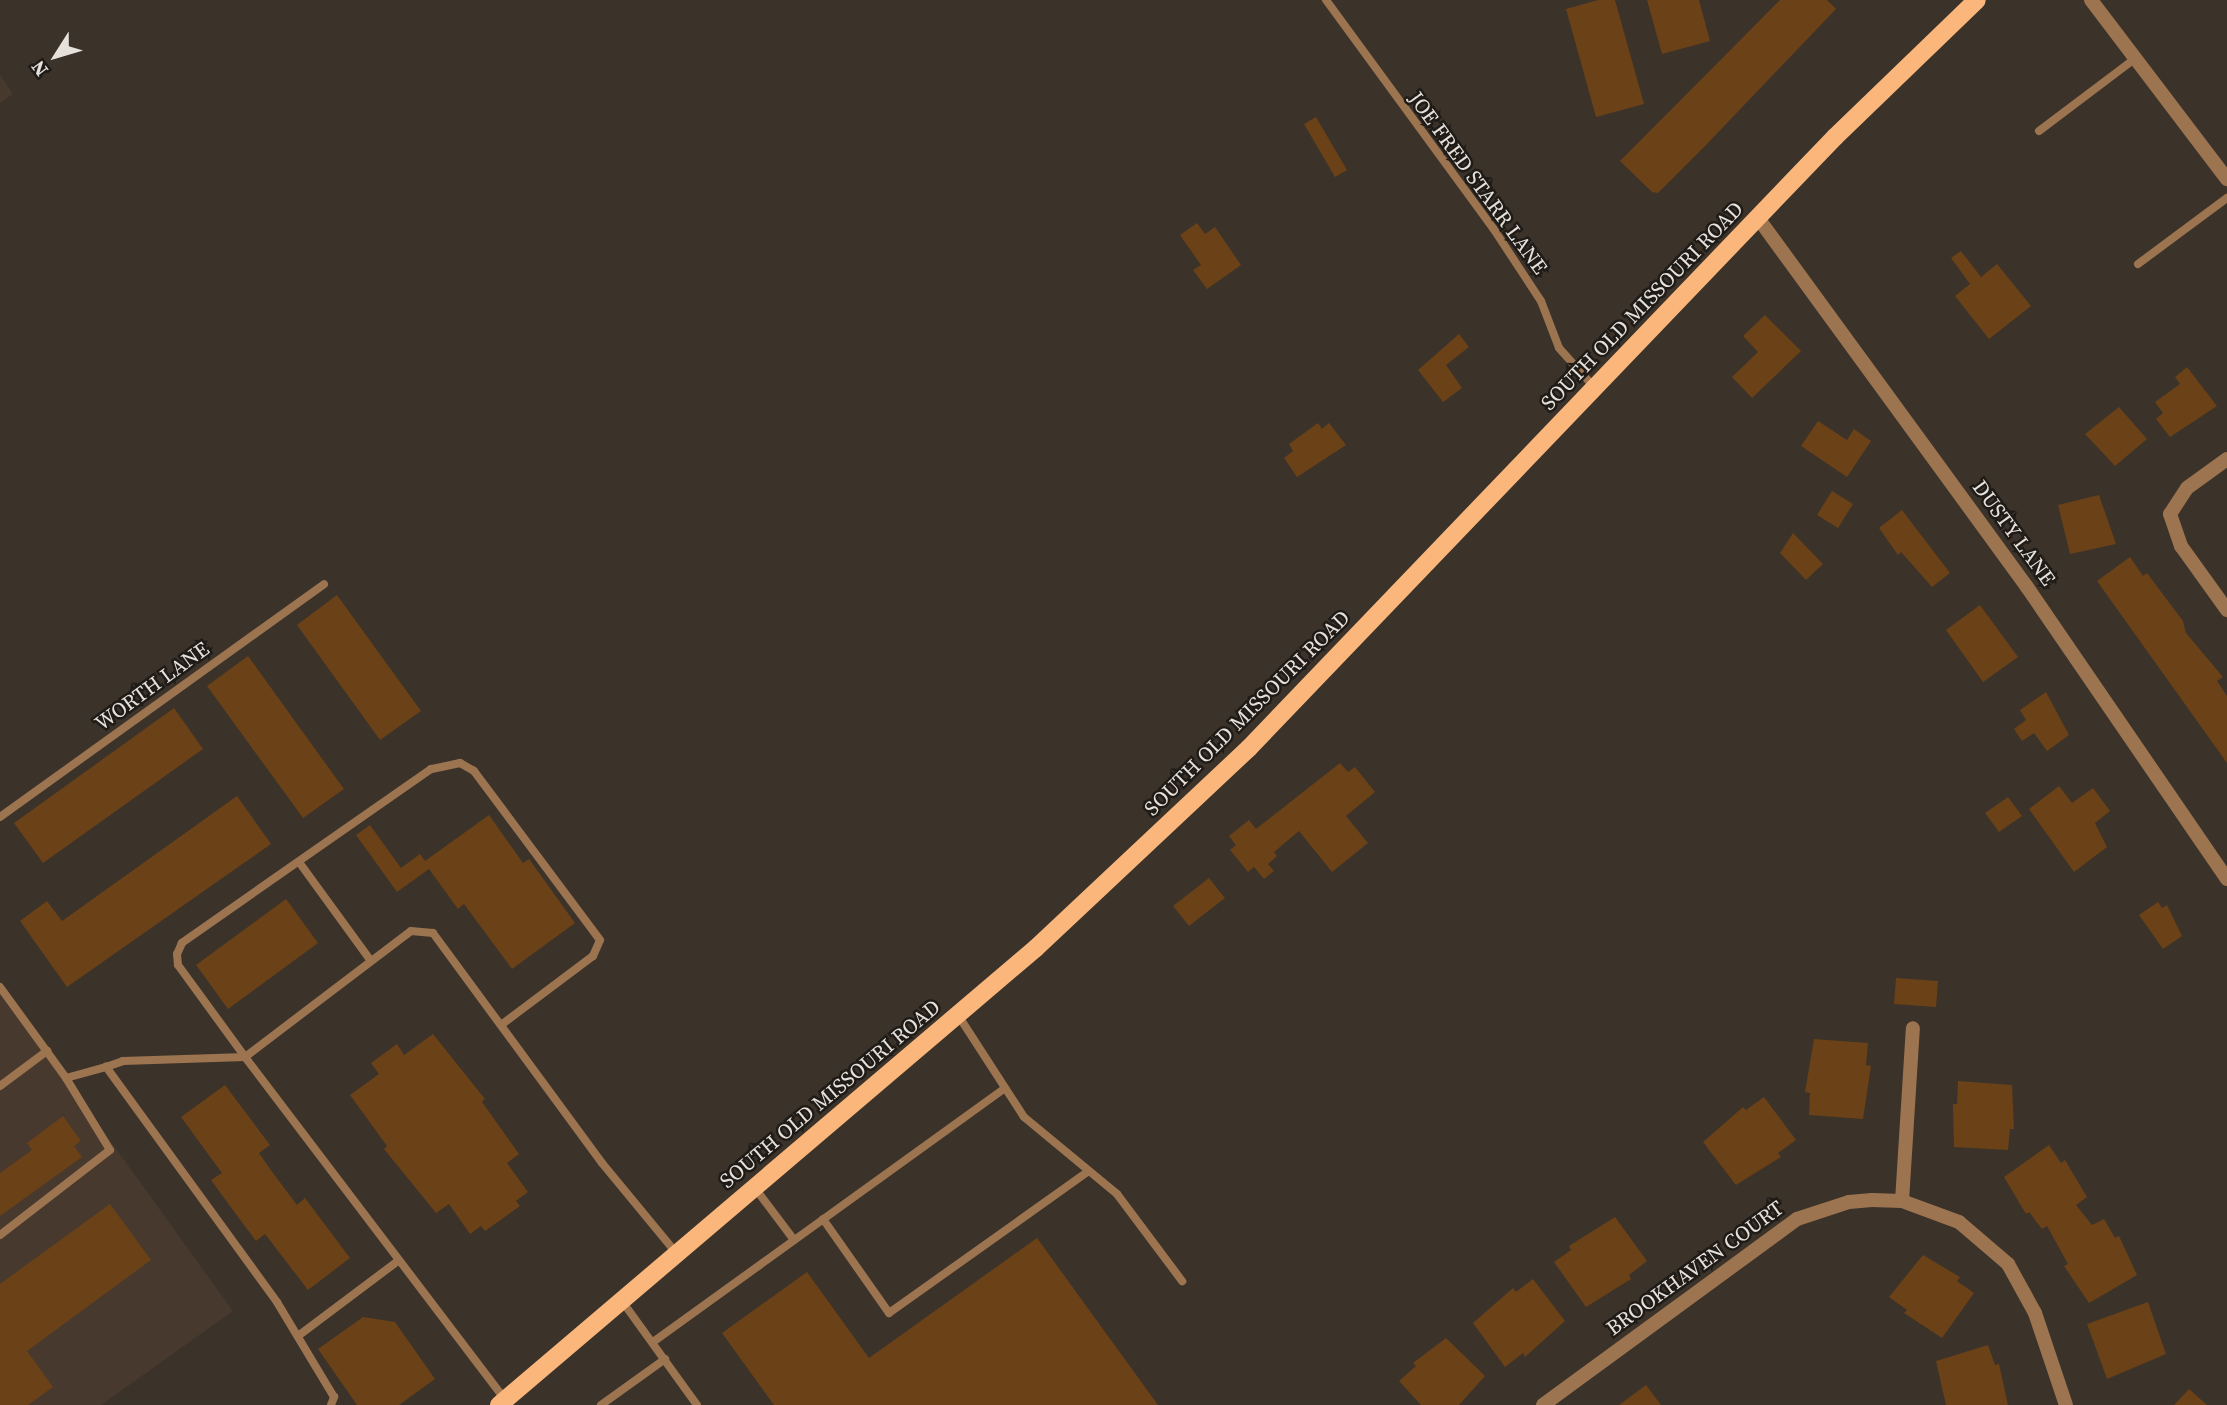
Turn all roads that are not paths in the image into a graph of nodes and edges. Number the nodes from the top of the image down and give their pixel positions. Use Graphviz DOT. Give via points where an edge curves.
graph roads {
  1 [pos="1325,0"];
  2 [pos="1977,0"];
  3 [pos="2091,0"];
  4 [pos="2136,58"];
  5 [pos="2039,131"];
  6 [pos="2227,179"];
  7 [pos="2227,198"];
  8 [pos="1758,218"];
  9 [pos="2138,264"];
  10 [pos="1595,388"];
  11 [pos="2227,459"];
  12 [pos="324,584"];
  13 [pos="2227,610"];
  14 [pos="0,817"];
  15 [pos="299,862"];
  16 [pos="2227,879"];
  17 [pos="371,961"];
  18 [pos="0,987"];
  19 [pos="958,1015"];
  20 [pos="501,1026"];
  21 [pos="1913,1028"];
  22 [pos="47,1051"];
  23 [pos="244,1057"];
  24 [pos="106,1067"];
  25 [pos="66,1078"];
  26 [pos="0,1086"];
  27 [pos="1005,1088"];
  28 [pos="1089,1171"];
  29 [pos="755,1188"];
  30 [pos="1902,1201"];
  31 [pos="822,1219"];
  32 [pos="0,1235"];
  33 [pos="794,1240"];
  34 [pos="677,1254"];
  35 [pos="398,1261"];
  36 [pos="1182,1281"];
  37 [pos="622,1301"];
  38 [pos="298,1336"];
  39 [pos="653,1342"];
  40 [pos="665,1359"];
  41 [pos="502,1403"];
  42 [pos="331,1405"];
  43 [pos="601,1405"];
  44 [pos="697,1405"];
  45 [pos="1543,1405"];
  46 [pos="2066,1405"];
  1 -- 10 [label="lane, JOE FRED STARR LANE" via="1444,168 1493,228 1541,301 1559,348"];
  2 -- 8 [label="main road, SOUTH OLD MISSOURI ROAD"];
  3 -- 4 [label="street"];
  4 -- 5 [label="lane"];
  4 -- 6 [label="street"];
  7 -- 9 [label="lane"];
  8 -- 10 [label="main road, SOUTH OLD MISSOURI ROAD"];
  8 -- 16 [label="street, DUSTY LANE" via="2027,586"];
  10 -- 19 [label="main road, SOUTH OLD MISSOURI ROAD" via="1249,748 1037,948"];
  11 -- 13 [label="street" via="2187,488 2170,514 2181,546"];
  12 -- 14 [label="lane, WORTH LANE"];
  15 -- 17 [label="lane"];
  15 -- 20 [label="lane" via="431,769 453,762 474,771 600,940 593,956"];
  15 -- 23 [label="lane" via="182,943 178,965"];
  17 -- 20 [label="lane" via="411,932 433,933"];
  17 -- 23 [label="lane"];
  18 -- 22 [label="lane"];
  19 -- 27 [label="lane"];
  19 -- 29 [label="main road, SOUTH OLD MISSOURI ROAD"];
  20 -- 34 [label="lane" via="602,1163"];
  21 -- 30 [label="street"];
  22 -- 25 [label="lane"];
  22 -- 26 [label="lane"];
  23 -- 24 [label="lane" via="122,1061"];
  23 -- 35 [label="lane"];
  24 -- 25 [label="lane"];
  24 -- 38 [label="lane"];
  25 -- 32 [label="lane" via="110,1150"];
  27 -- 28 [label="lane" via="1024,1117"];
  27 -- 31 [label="lane"];
  28 -- 31 [label="lane" via="889,1313"];
  28 -- 36 [label="lane" via="1117,1194"];
  29 -- 33 [label="lane"];
  29 -- 34 [label="main road, SOUTH OLD MISSOURI ROAD"];
  30 -- 45 [label="street, BROOKHAVEN COURT" via="1849,1202 1797,1219"];
  30 -- 46 [label="street, BROOKHAVEN COURT" via="1959,1222 2008,1264 2035,1313"];
  31 -- 33 [label="lane"];
  33 -- 39 [label="lane"];
  34 -- 37 [label="main road, SOUTH OLD MISSOURI ROAD"];
  35 -- 38 [label="lane"];
  35 -- 41 [label="lane"];
  37 -- 39 [label="lane"];
  37 -- 41 [label="main road, SOUTH OLD MISSOURI ROAD"];
  38 -- 42 [label="lane" via="334,1396"];
  39 -- 40 [label="lane"];
  40 -- 43 [label="lane"];
  40 -- 44 [label="lane"];
}
